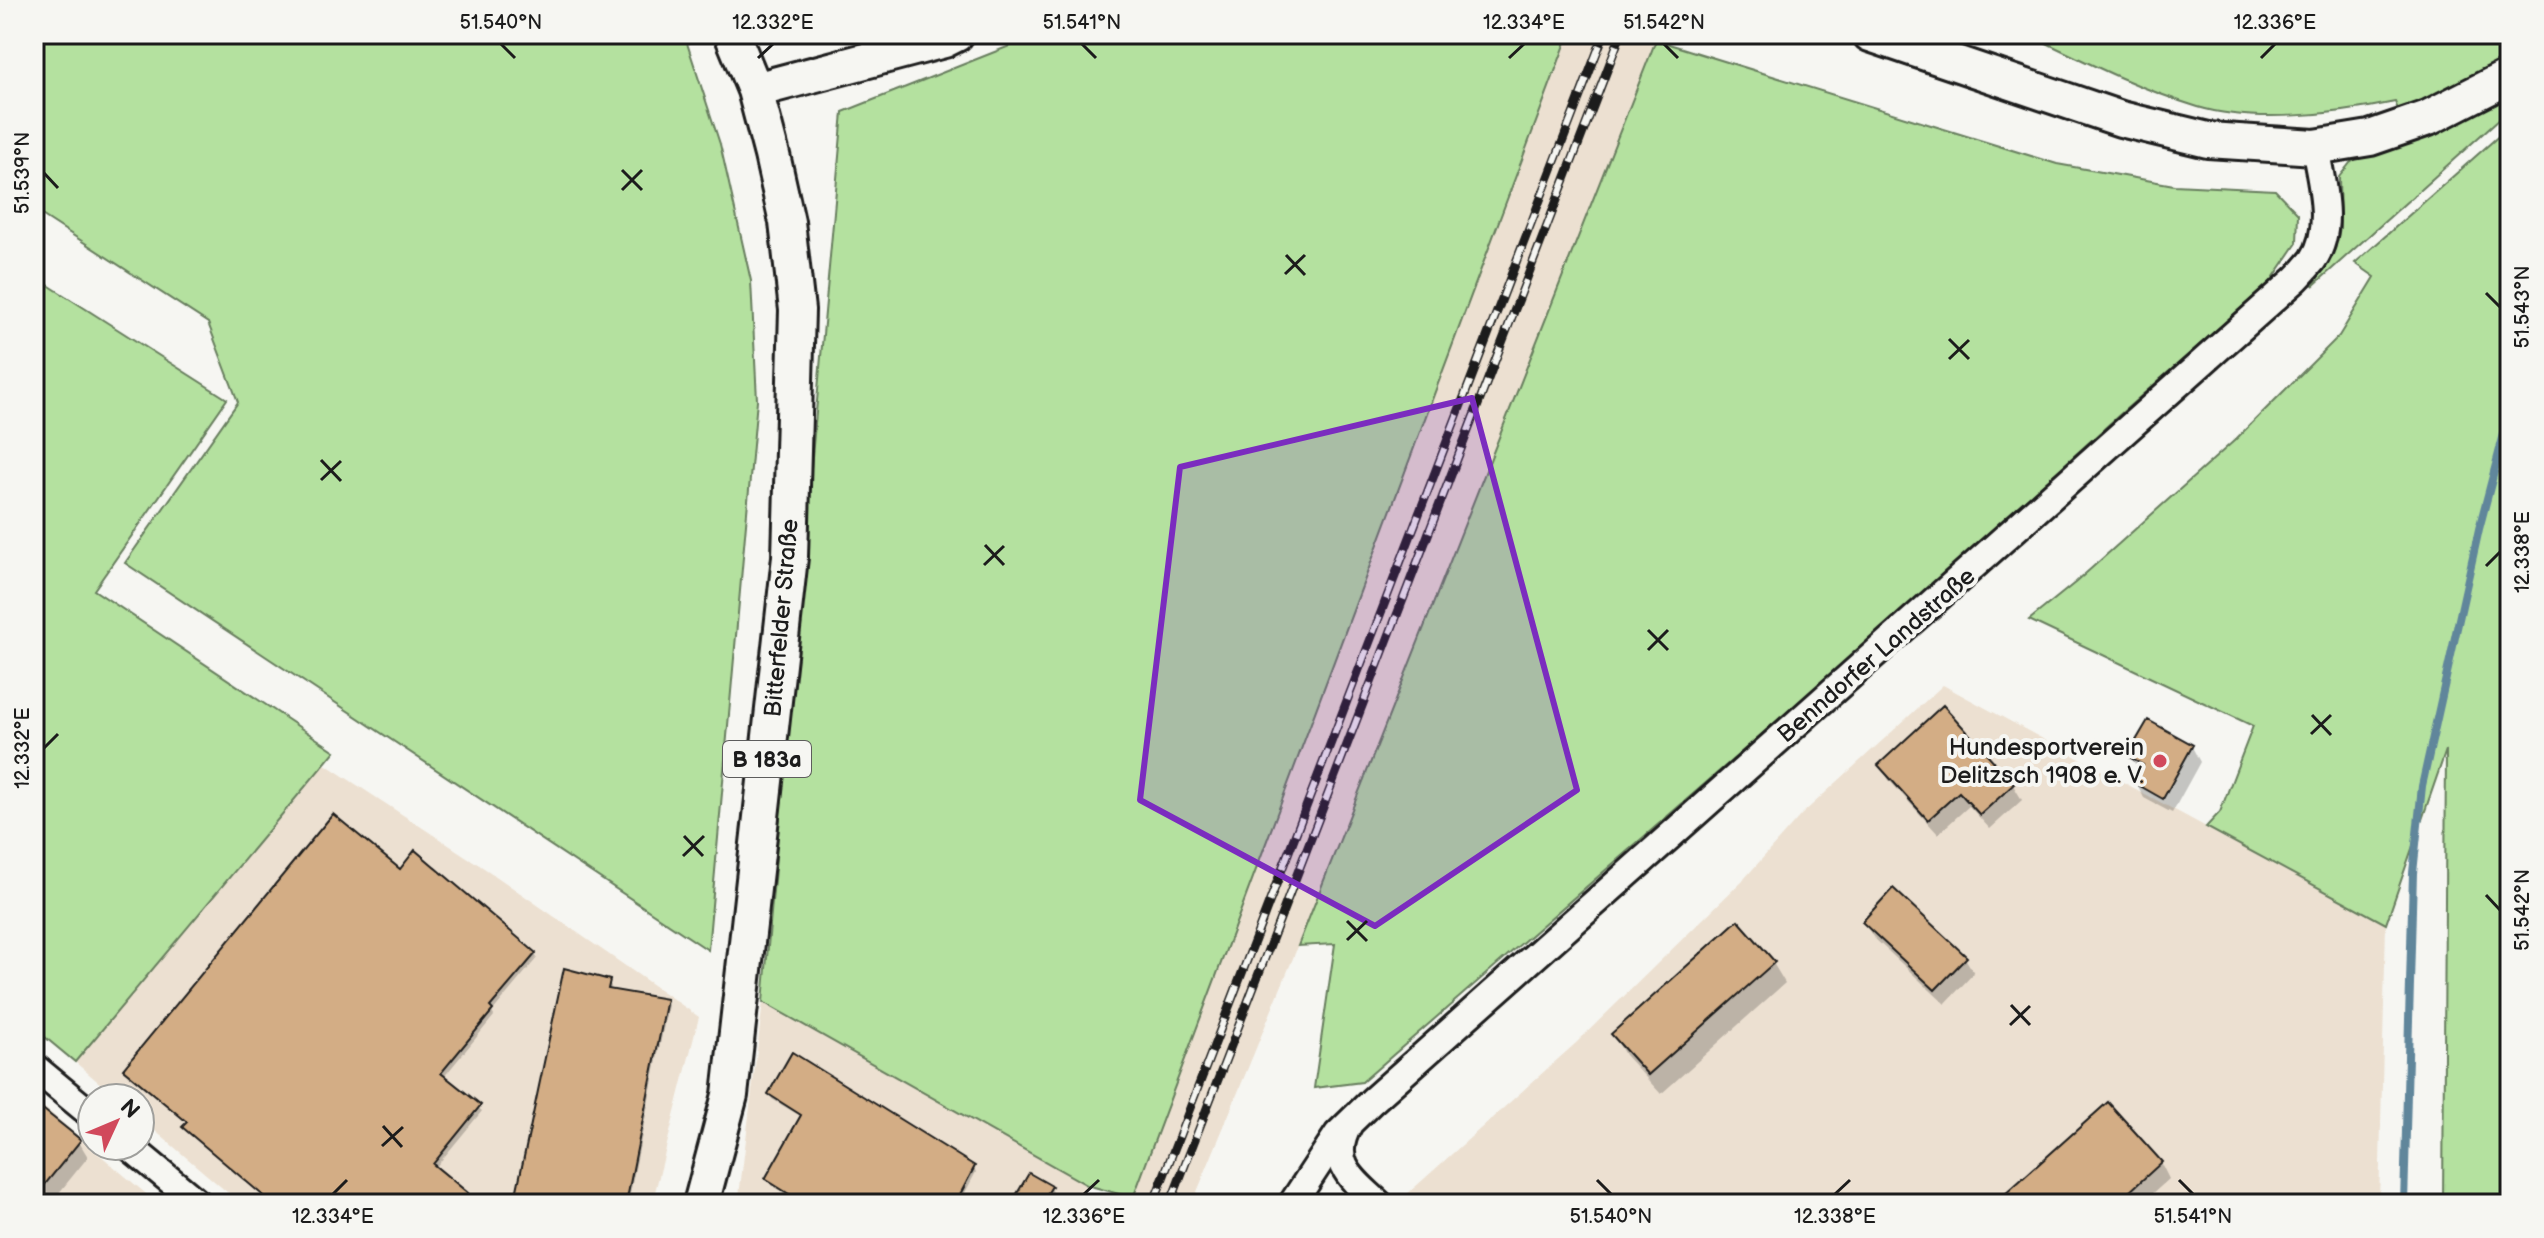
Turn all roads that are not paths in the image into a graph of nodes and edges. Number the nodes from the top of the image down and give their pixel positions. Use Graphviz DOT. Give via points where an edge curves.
graph roads {
  1 [pos="732,34"];
  2 [pos="956,34"];
  3 [pos="1870,34"];
  4 [pos="2510,76"];
  5 [pos="755,90"];
  6 [pos="2315,147"];
  7 [pos="34,1067"];
  8 [pos="76,1102"];
  9 [pos="1349,1124"];
  10 [pos="148,1162"];
  11 [pos="199,1204"];
  12 [pos="701,1204"];
  13 [pos="1292,1204"];
  14 [pos="1379,1204"];
  1 -- 5 [label="main road, Bitterfelder Straße / B 183a"];
  2 -- 5 [label="main road"];
  3 -- 6 [label="main road" via="2121,119 2208,140"];
  4 -- 6 [label="main road" via="2428,118 2370,138"];
  5 -- 12 [label="main road, Bitterfelder Straße / B 183a" via="787,222 797,310 790,557 730,1095"];
  6 -- 9 [label="street, Benndorfer Landstraße" via="2325,228 2315,257 2296,279"];
  7 -- 8 [label="street"];
  9 -- 13 [label="street, Benndorfer Landstraße" via="1323,1152"];
  9 -- 14 [label="street" via="1342,1136 1342,1165"];
  10 -- 11 [label="street"];
}
